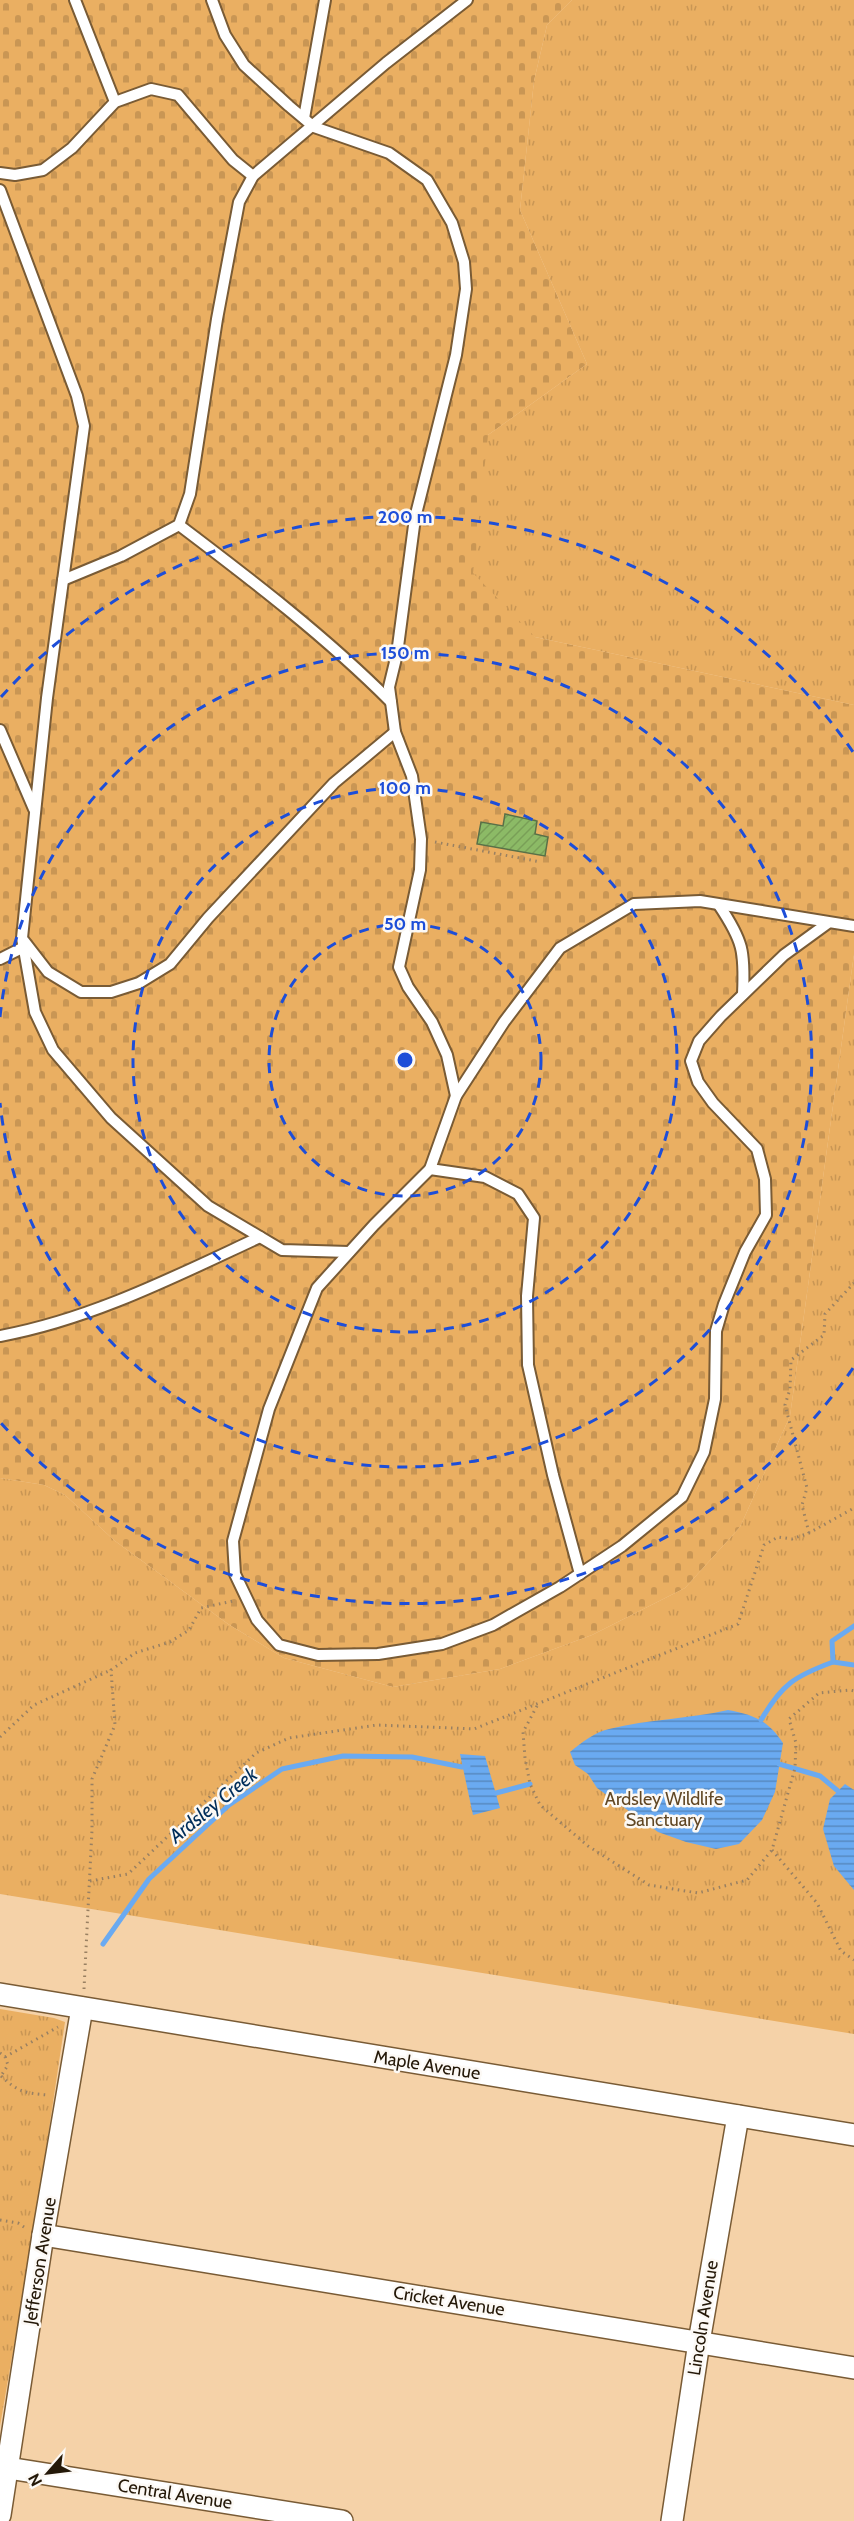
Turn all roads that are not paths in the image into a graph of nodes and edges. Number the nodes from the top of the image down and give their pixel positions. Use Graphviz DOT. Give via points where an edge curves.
graph roads {
  1 [pos="75,0"];
  2 [pos="325,0"];
  3 [pos="467,0"];
  4 [pos="213,1"];
  5 [pos="115,102"];
  6 [pos="304,118"];
  7 [pos="314,126"];
  8 [pos="0,173"];
  9 [pos="253,176"];
  10 [pos="0,190"];
  11 [pos="179,525"];
  12 [pos="63,579"];
  13 [pos="391,702"];
  14 [pos="0,730"];
  15 [pos="395,732"];
  16 [pos="35,812"];
  17 [pos="719,905"];
  18 [pos="828,922"];
  19 [pos="854,927"];
  20 [pos="23,943"];
  21 [pos="0,959"];
  22 [pos="743,994"];
  23 [pos="456,1096"];
  24 [pos="430,1169"];
  25 [pos="260,1237"];
  26 [pos="349,1252"];
  27 [pos="0,1336"];
  28 [pos="580,1574"];
  29 [pos="0,1994"];
  30 [pos="82,2008"];
  31 [pos="738,2116"];
  32 [pos="854,2135"];
  33 [pos="38,2233"];
  34 [pos="699,2342"];
  35 [pos="854,2368"];
  36 [pos="8,2468"];
  37 [pos="0,2515"];
  38 [pos="342,2521"];
  39 [pos="672,2521"];
  1 -- 5 [label="lane"];
  2 -- 6 [label="lane"];
  3 -- 7 [label="lane"];
  4 -- 6 [label="lane" via="225,35 244,65"];
  5 -- 8 [label="lane" via="72,148 43,171"];
  5 -- 9 [label="lane" via="151,89 178,95 233,160"];
  6 -- 7 [label="lane"];
  7 -- 9 [label="lane"];
  7 -- 13 [label="lane" via="389,153 427,180 452,223 464,261 466,289 456,355 415,518 389,687"];
  9 -- 11 [label="lane" via="239,202 190,494"];
  10 -- 12 [label="lane" via="77,396 84,426"];
  11 -- 12 [label="lane" via="121,556"];
  11 -- 13 [label="lane" via="344,656"];
  12 -- 16 [label="lane"];
  13 -- 15 [label="lane"];
  14 -- 16 [label="lane"];
  15 -- 20 [label="lane" via="334,783 170,964 140,983 111,992 81,992 48,972"];
  15 -- 23 [label="lane" via="412,776 422,839 420,870 399,968 447,1055"];
  16 -- 20 [label="lane"];
  17 -- 18 [label="lane"];
  17 -- 22 [label="lane" via="738,934 744,964"];
  17 -- 23 [label="lane" via="700,901 634,904 560,948 504,1022"];
  18 -- 19 [label="lane"];
  18 -- 22 [label="lane" via="784,955"];
  20 -- 21 [label="lane"];
  20 -- 25 [label="lane" via="35,1012 53,1050 111,1118 208,1206"];
  22 -- 28 [label="lane" via="699,1041 691,1062 698,1082 713,1103 757,1149 765,1179 766,1215 745,1252 716,1331 714,1399 704,1452 682,1497"];
  23 -- 24 [label="lane"];
  24 -- 26 [label="lane"];
  24 -- 28 [label="lane" via="485,1177 518,1194 534,1218 527,1296 528,1365"];
  25 -- 26 [label="lane" via="282,1250"];
  25 -- 27 [label="lane" via="128,1299"];
  26 -- 28 [label="lane" via="317,1288 269,1409 233,1541 235,1574 256,1620 279,1645 318,1655 378,1654 442,1644 493,1624"];
  29 -- 30 [label="street, Maple Avenue"];
  30 -- 31 [label="street, Maple Avenue"];
  30 -- 33 [label="street, Jefferson Avenue"];
  31 -- 32 [label="street, Maple Avenue"];
  31 -- 34 [label="street, Lincoln Avenue"];
  33 -- 34 [label="street, Cricket Avenue"];
  33 -- 36 [label="street, Jefferson Avenue"];
  34 -- 35 [label="street, Cricket Avenue"];
  34 -- 39 [label="street, Lincoln Avenue"];
  36 -- 37 [label="street, Jefferson Avenue"];
  36 -- 38 [label="street, Central Avenue"];
}
